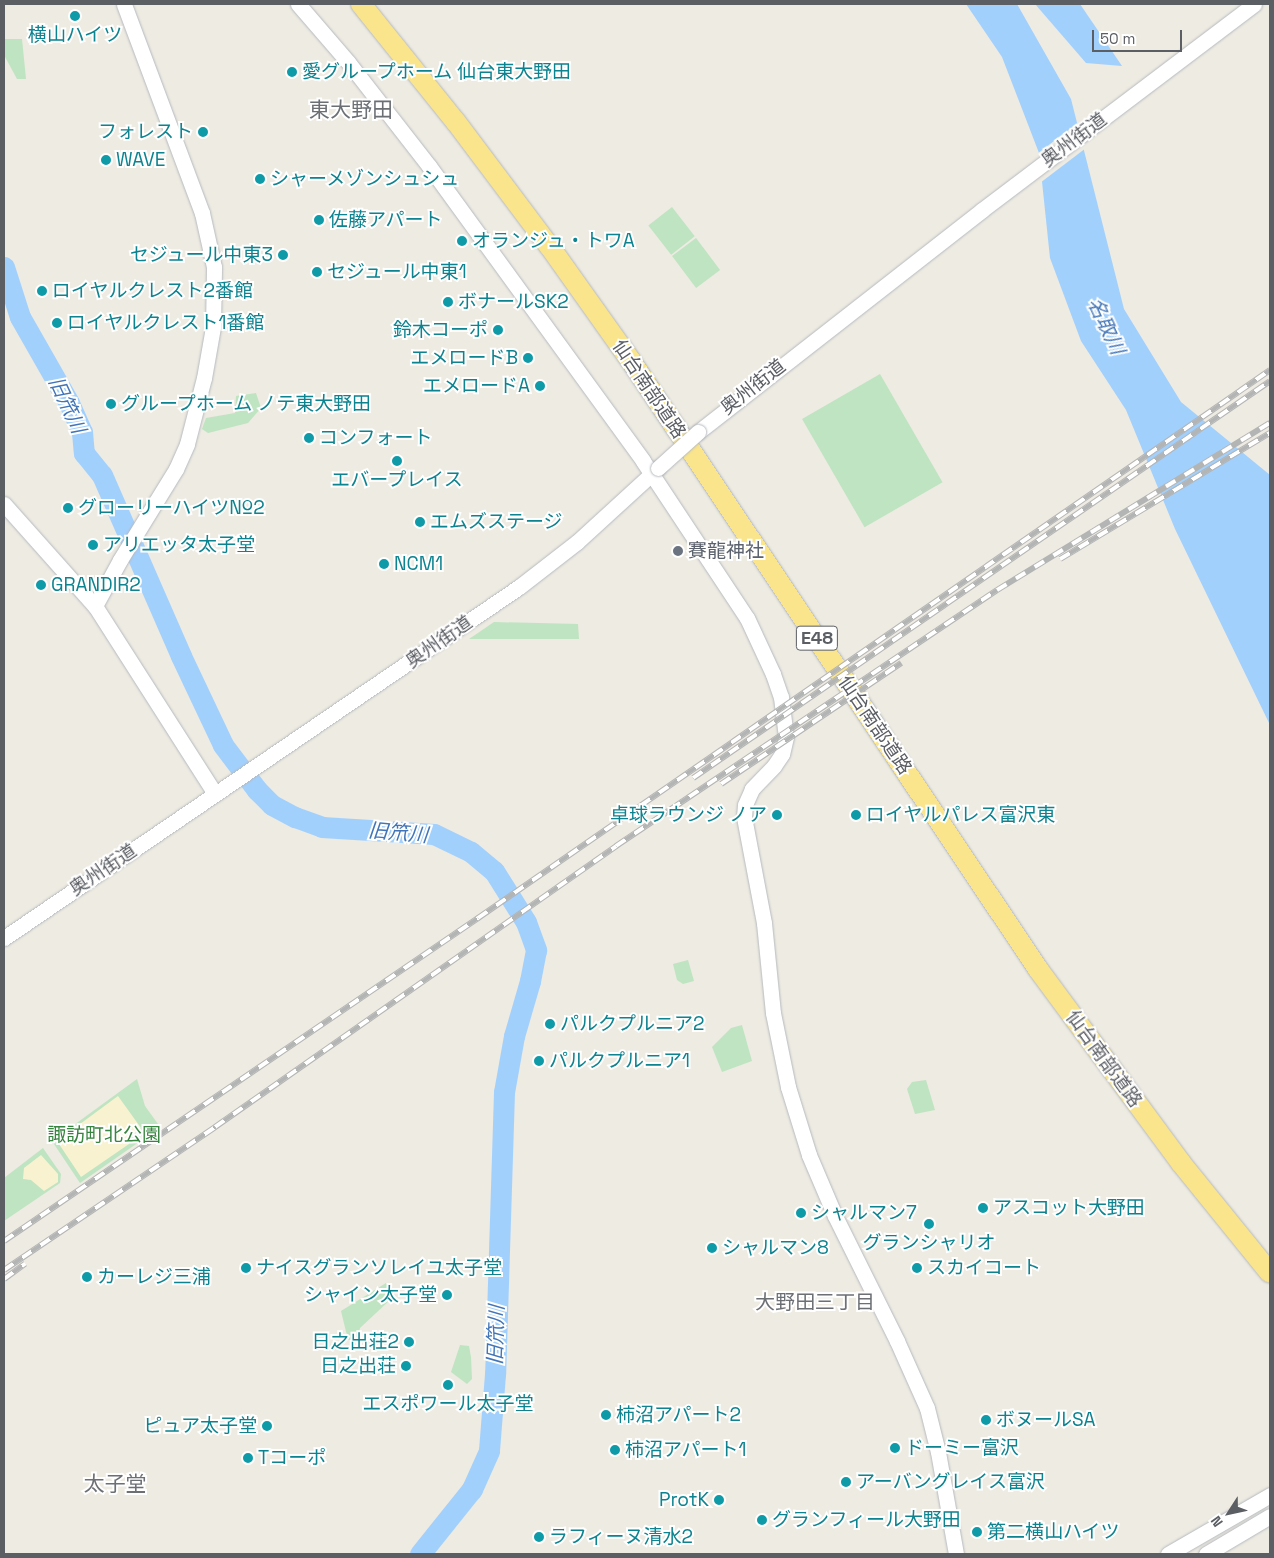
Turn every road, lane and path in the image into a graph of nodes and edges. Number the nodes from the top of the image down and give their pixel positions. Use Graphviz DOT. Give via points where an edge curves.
graph roads {
  1 [pos="124,4"];
  2 [pos="298,4"];
  3 [pos="361,4"];
  4 [pos="1254,4"];
  5 [pos="655,471"];
  6 [pos="4,504"];
  7 [pos="96,606"];
  8 [pos="221,790"];
  9 [pos="4,938"];
  10 [pos="1270,1273"];
  11 [pos="1270,1495"];
  12 [pos="1270,1516"];
  13 [pos="956,1554"];
  14 [pos="1168,1554"];
  15 [pos="1206,1554"];
  1 -- 7 [label="street" via="202,213 214,267 213,327 195,418 176,469"];
  2 -- 5 [label="street" via="429,166"];
  3 -- 10 [label="highway, 仙台南部道路 / E48" via="456,122 555,254 631,361 1038,969 1181,1163"];
  4 -- 5 [label="street, 奥州街道, bridge" via="726,409"];
  5 -- 8 [label="street, 奥州街道" via="577,542 519,587"];
  5 -- 13 [label="street" via="747,618 781,697 786,724 782,754 752,790 745,804 744,817 764,923 773,1013 792,1104 809,1155 927,1408"];
  6 -- 7 [label="street"];
  7 -- 8 [label="street"];
  8 -- 9 [label="street, 奥州街道"];
  11 -- 14 [label="street"];
  12 -- 15 [label="street"];
}
